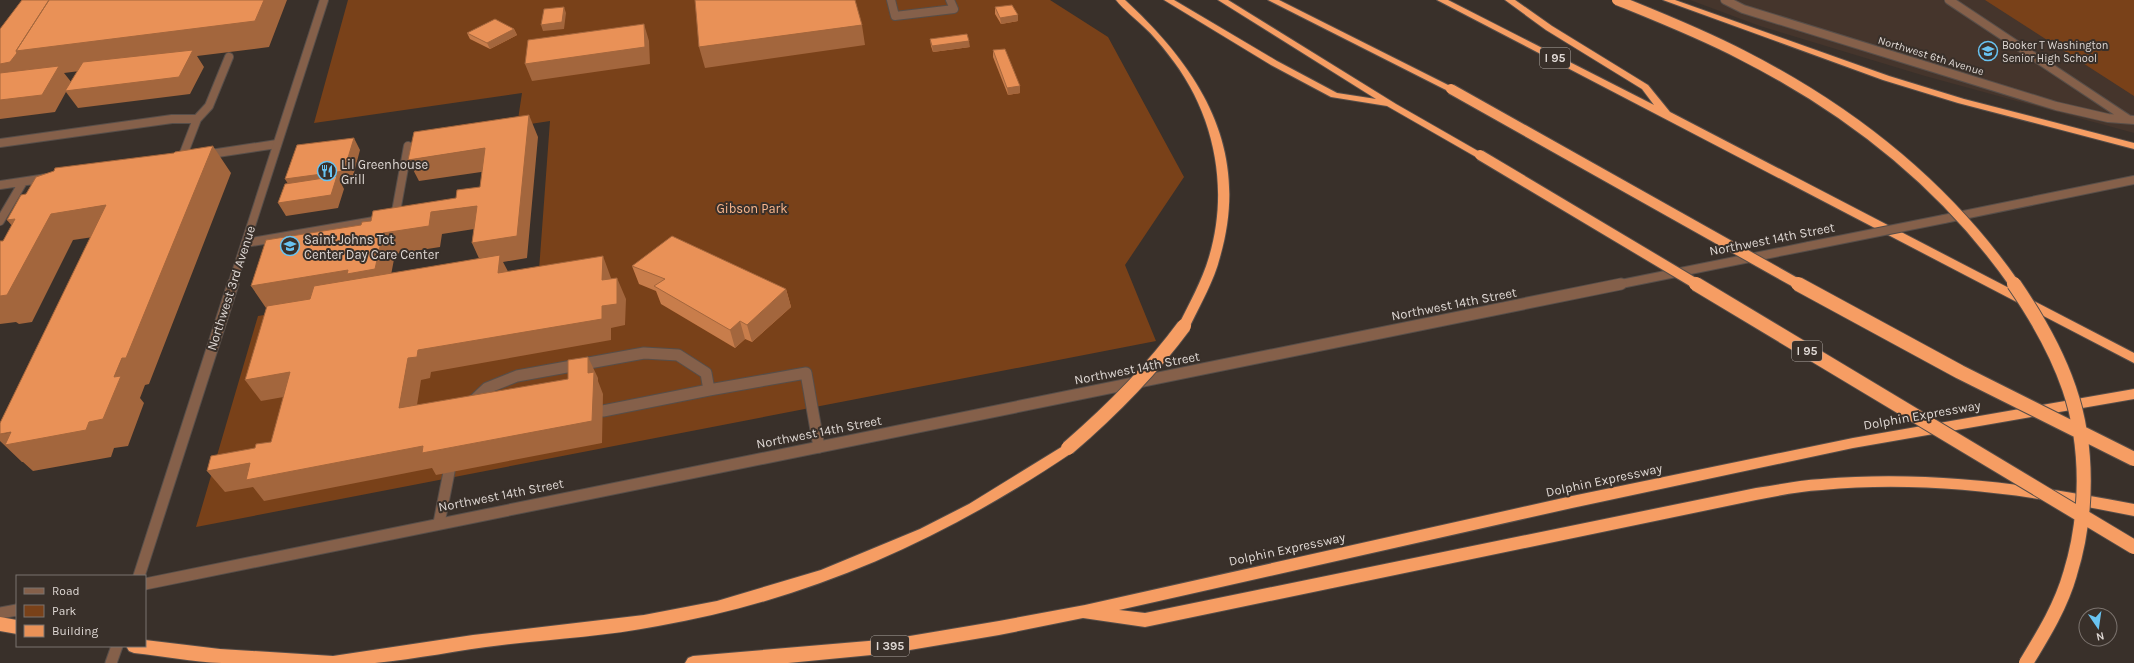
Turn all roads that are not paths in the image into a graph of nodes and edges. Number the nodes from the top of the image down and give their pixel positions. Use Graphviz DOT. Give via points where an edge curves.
graph roads {
  1 [pos="324,0"];
  2 [pos="891,0"];
  3 [pos="950,0"];
  4 [pos="1120,0"];
  5 [pos="1168,0"];
  6 [pos="1222,0"];
  7 [pos="1272,0"];
  8 [pos="1441,0"];
  9 [pos="1509,0"];
  10 [pos="1617,0"];
  11 [pos="1667,0"];
  12 [pos="1725,0"];
  13 [pos="1949,0"];
  14 [pos="229,57"];
  15 [pos="1393,106"];
  16 [pos="1669,116"];
  17 [pos="197,118"];
  18 [pos="2132,120"];
  19 [pos="0,143"];
  20 [pos="277,144"];
  21 [pos="408,146"];
  22 [pos="2134,146"];
  23 [pos="53,177"];
  24 [pos="2134,180"];
  25 [pos="22,182"];
  26 [pos="0,185"];
  27 [pos="0,221"];
  28 [pos="246,243"];
  29 [pos="2134,358"];
  30 [pos="709,390"];
  31 [pos="2134,394"];
  32 [pos="464,409"];
  33 [pos="602,411"];
  34 [pos="819,447"];
  35 [pos="2134,459"];
  36 [pos="449,472"];
  37 [pos="2134,510"];
  38 [pos="439,522"];
  39 [pos="2134,547"];
  40 [pos="139,575"];
  41 [pos="146,584"];
  42 [pos="16,610"];
  43 [pos="1083,611"];
  44 [pos="0,613"];
  45 [pos="0,624"];
  46 [pos="16,627"];
  47 [pos="117,647"];
  48 [pos="143,647"];
  49 [pos="111,663"];
  50 [pos="340,663"];
  51 [pos="693,663"];
  52 [pos="2026,663"];
  1 -- 20 [label="street, Northwest 3rd Avenue"];
  2 -- 3 [label="street" via="895,16 954,8"];
  4 -- 50 [label="highway, bridge" via="1162,41 1190,76 1211,118 1220,147 1225,199 1222,227 1215,257 1184,326 1131,392 1068,448 1024,479 964,514 900,546 823,576 734,603 663,619 592,629 520,635"];
  5 -- 15 [label="highway" via="1274,63 1334,95"];
  6 -- 15 [label="highway, I 95"];
  7 -- 35 [label="highway, bridge" via="1451,89 1898,340 2032,410"];
  8 -- 16 [label="highway, I 95"];
  9 -- 16 [label="highway" via="1549,28 1645,87"];
  10 -- 52 [label="highway, bridge" via="1752,60 1861,127 1928,183 1967,221 2009,275 2030,308 2070,390 2082,456 2082,506 2074,562 2050,624"];
  11 -- 22 [label="highway" via="1886,78 1968,103"];
  12 -- 18 [label="street, Northwest 6th Avenue" via="1743,9 2056,106 2108,118"];
  13 -- 18 [label="street"];
  14 -- 17 [label="street" via="209,106"];
  15 -- 39 [label="highway, I 95, bridge" via="1493,163"];
  16 -- 29 [label="highway, I 95"];
  17 -- 19 [label="street" via="172,119"];
  17 -- 20 [label="street" via="186,157"];
  20 -- 28 [label="street, Northwest 3rd Avenue"];
  21 -- 28 [label="street" via="395,217"];
  23 -- 25 [label="street"];
  24 -- 34 [label="street, Northwest 14th Street, bridge"];
  25 -- 26 [label="street"];
  25 -- 27 [label="street"];
  28 -- 40 [label="street, Northwest 3rd Avenue"];
  30 -- 32 [label="street" via="706,373 678,355 644,353 517,376 487,388"];
  30 -- 33 [label="street"];
  30 -- 34 [label="street" via="806,372"];
  31 -- 43 [label="highway, Dolphin Expressway" via="1845,444"];
  34 -- 38 [label="street, Northwest 14th Street"];
  36 -- 38 [label="street"];
  37 -- 43 [label="highway" via="2031,491 1971,484 1822,484 1756,494 1145,620"];
  38 -- 41 [label="street, Northwest 14th Street"];
  42 -- 44 [label="street"];
  43 -- 51 [label="highway, I 395" via="892,646"];
  45 -- 46 [label="highway"];
  47 -- 49 [label="street"];
  48 -- 50 [label="highway" via="220,656"];
}
